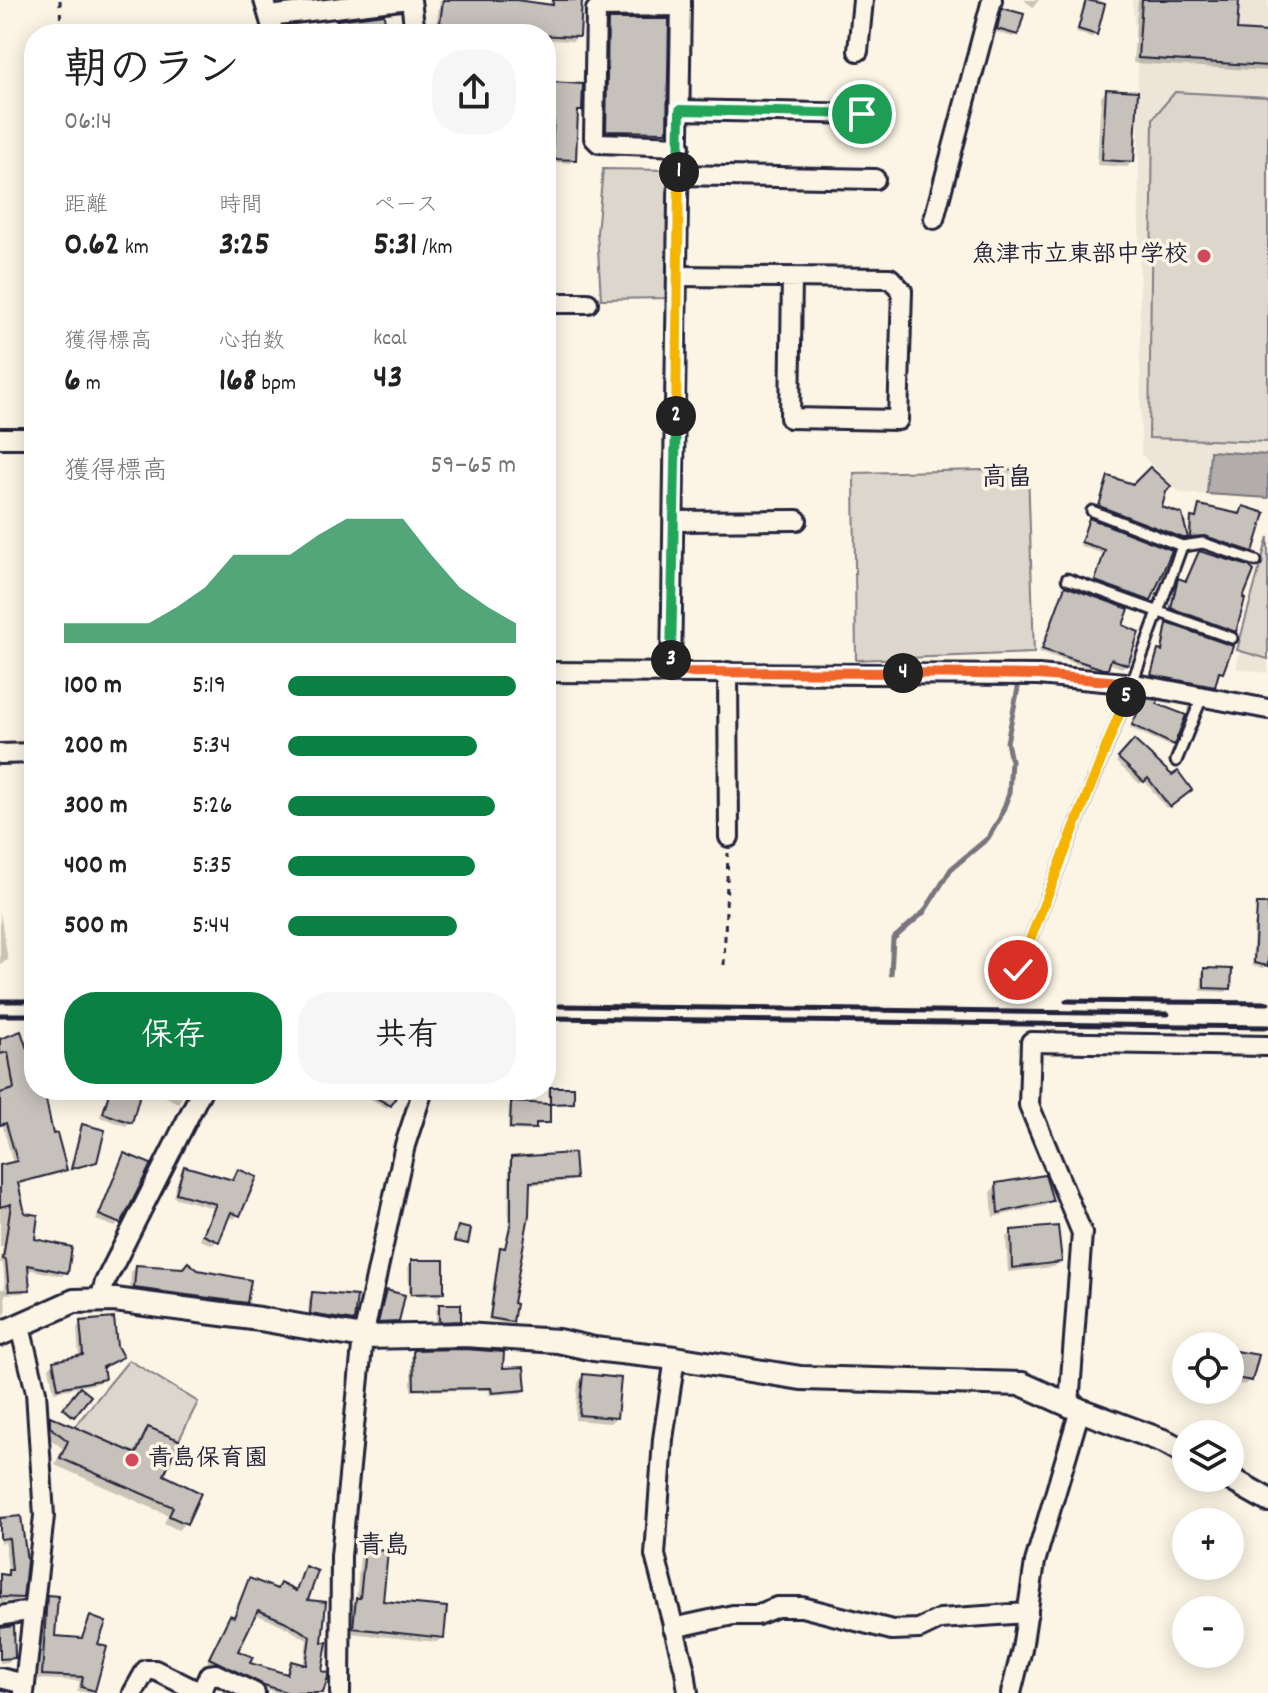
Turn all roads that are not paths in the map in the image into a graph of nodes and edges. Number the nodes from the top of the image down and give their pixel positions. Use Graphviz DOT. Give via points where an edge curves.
graph roads {
  1 [pos="401,0"];
  2 [pos="411,0"];
  3 [pos="863,0"];
  4 [pos="992,0"];
  5 [pos="681,3"];
  6 [pos="269,17"];
  7 [pos="414,24"];
  8 [pos="858,51"];
  9 [pos="680,110"];
  10 [pos="862,114"];
  11 [pos="680,146"];
  12 [pos="679,175"];
  13 [pos="875,179"];
  14 [pos="934,219"];
  15 [pos="678,276"];
  16 [pos="792,277"];
  17 [pos="556,303"];
  18 [pos="588,303"];
  19 [pos="0,438"];
  20 [pos="24,438"];
  21 [pos="1092,511"];
  22 [pos="797,520"];
  23 [pos="674,521"];
  24 [pos="1182,546"];
  25 [pos="1256,561"];
  26 [pos="1067,579"];
  27 [pos="1158,611"];
  28 [pos="1232,638"];
  29 [pos="556,672"];
  30 [pos="671,672"];
  31 [pos="728,672"];
  32 [pos="1132,683"];
  33 [pos="1202,697"];
  34 [pos="1268,709"];
  35 [pos="24,753"];
  36 [pos="0,754"];
  37 [pos="1176,761"];
  38 [pos="729,837"];
  39 [pos="1018,970"];
  40 [pos="1268,1046"];
  41 [pos="197,1100"];
  42 [pos="420,1100"];
  43 [pos="100,1300"];
  44 [pos="10,1330"];
  45 [pos="363,1337"];
  46 [pos="675,1358"];
  47 [pos="1074,1407"];
  48 [pos="1172,1445"];
  49 [pos="1244,1486"];
  50 [pos="1268,1500"];
  51 [pos="33,1610"];
  52 [pos="1028,1613"];
  53 [pos="0,1616"];
  54 [pos="673,1628"];
  55 [pos="0,1678"];
  56 [pos="24,1689"];
  57 [pos="133,1693"];
  58 [pos="255,1693"];
  59 [pos="340,1693"];
  60 [pos="688,1693"];
  61 [pos="1011,1693"];
  1 -- 6 [label="street"];
  2 -- 7 [label="street"];
  3 -- 8 [label="street"];
  4 -- 14 [label="street"];
  5 -- 9 [label="street"];
  5 -- 11 [label="street" via="596,10 594,138 599,143"];
  9 -- 10 [label="street"];
  9 -- 11 [label="street"];
  11 -- 12 [label="street"];
  12 -- 13 [label="street"];
  12 -- 15 [label="street"];
  15 -- 16 [label="street"];
  15 -- 23 [label="street"];
  16 -- 16 [label="street" via="890,278 902,291 898,420 790,418"];
  17 -- 18 [label="street"];
  19 -- 20 [label="street"];
  21 -- 24 [label="lane"];
  22 -- 23 [label="street"];
  23 -- 30 [label="street"];
  24 -- 25 [label="lane" via="1203,543"];
  24 -- 27 [label="lane"];
  26 -- 27 [label="lane"];
  27 -- 28 [label="lane"];
  27 -- 32 [label="lane"];
  29 -- 30 [label="street"];
  30 -- 31 [label="street"];
  31 -- 32 [label="street" via="1038,675"];
  31 -- 38 [label="street"];
  32 -- 33 [label="street"];
  32 -- 39 [label="lane"];
  33 -- 34 [label="street"];
  33 -- 37 [label="lane"];
  35 -- 36 [label="street"];
  40 -- 47 [label="street" via="1031,1042 1029,1105 1082,1233"];
  41 -- 43 [label="street"];
  42 -- 45 [label="street"];
  43 -- 44 [label="street" via="74,1301"];
  43 -- 45 [label="street"];
  44 -- 51 [label="street" via="36,1392 44,1516"];
  45 -- 46 [label="street" via="465,1335 558,1341"];
  45 -- 59 [label="street" via="341,1556"];
  46 -- 47 [label="street" via="801,1378 1022,1384"];
  46 -- 54 [label="street" via="655,1555"];
  47 -- 48 [label="street"];
  47 -- 52 [label="street" via="1035,1562"];
  49 -- 50 [label="street"];
  51 -- 53 [label="street"];
  51 -- 56 [label="street"];
  52 -- 54 [label="street" via="940,1619 919,1629 892,1630 802,1607 777,1607"];
  52 -- 61 [label="street"];
  54 -- 60 [label="street"];
  55 -- 56 [label="street"];
  57 -- 58 [label="street" via="146,1670 155,1670 201,1693 209,1675 216,1674"];
}
